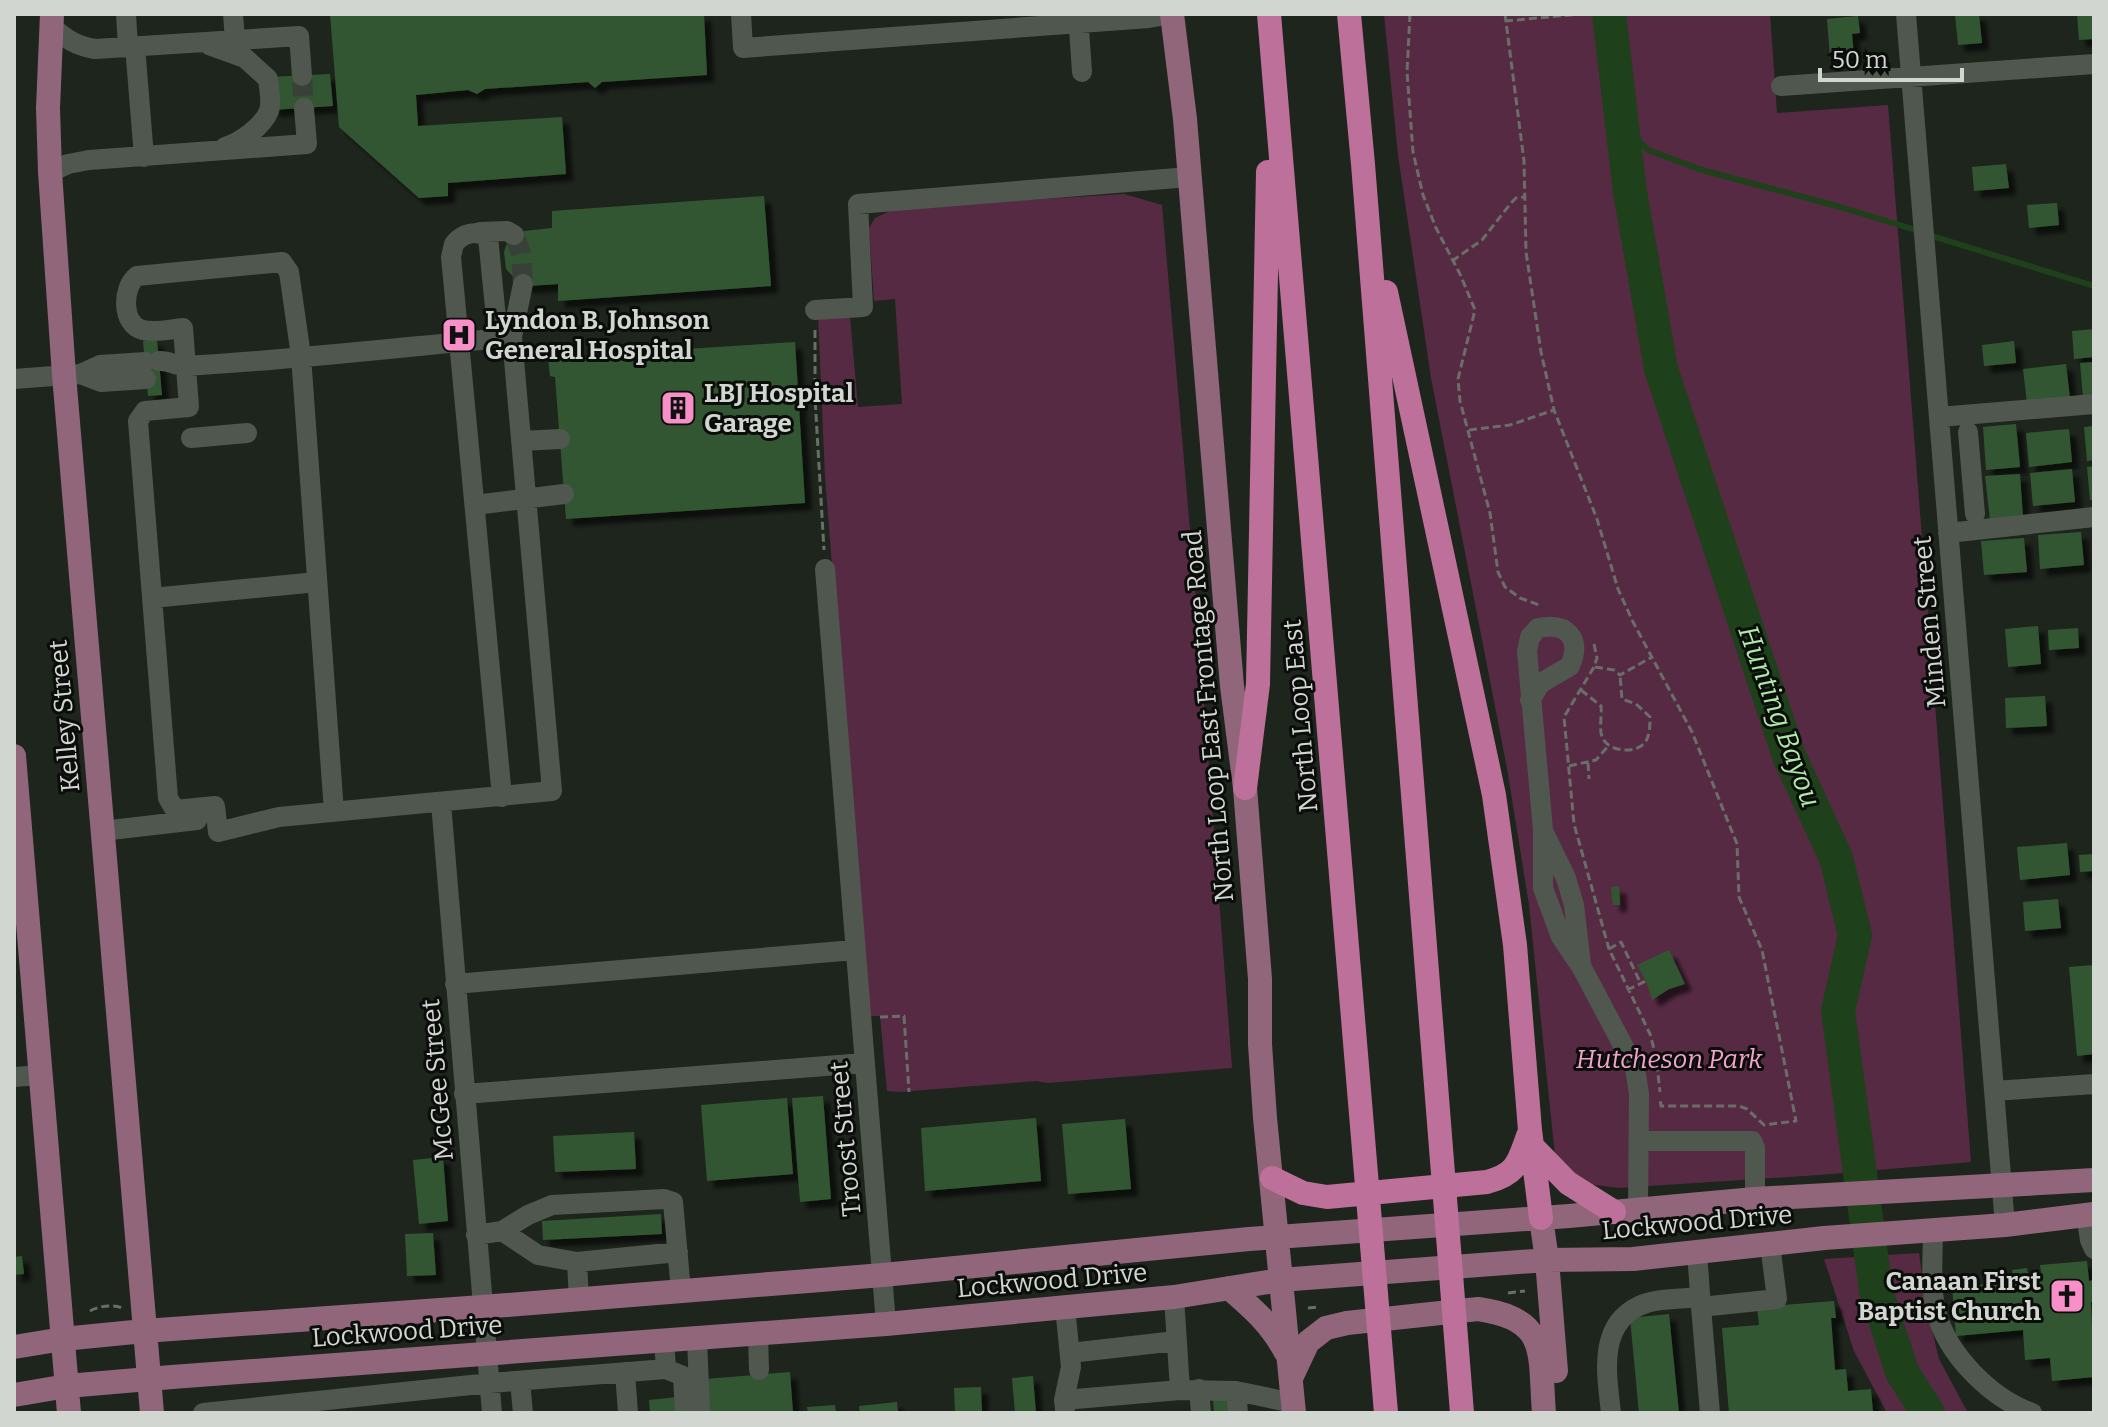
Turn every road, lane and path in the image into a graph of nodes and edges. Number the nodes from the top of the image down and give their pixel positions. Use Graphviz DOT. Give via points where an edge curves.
graph roads {
  1 [pos="126,14"];
  2 [pos="233,14"];
  3 [pos="741,14"];
  4 [pos="1269,14"];
  5 [pos="1349,14"];
  6 [pos="1505,14"];
  7 [pos="1580,14"];
  8 [pos="1906,14"];
  9 [pos="1164,15"];
  10 [pos="1079,18"];
  11 [pos="51,20"];
  12 [pos="1505,21"];
  13 [pos="235,40"];
  14 [pos="196,41"];
  15 [pos="131,46"];
  16 [pos="1271,46"];
  17 [pos="2094,64"];
  18 [pos="1082,72"];
  19 [pos="302,76"];
  20 [pos="1911,76"];
  21 [pos="1781,86"];
  22 [pos="304,108"];
  23 [pos="210,152"];
  24 [pos="144,157"];
  25 [pos="1363,164"];
  26 [pos="50,172"];
  27 [pos="1189,177"];
  28 [pos="1524,197"];
  29 [pos="480,232"];
  30 [pos="514,235"];
  31 [pos="1452,261"];
  32 [pos="523,284"];
  33 [pos="815,310"];
  34 [pos="505,338"];
  35 [pos="458,343"];
  36 [pos="301,356"];
  37 [pos="162,368"];
  38 [pos="72,375"];
  39 [pos="14,379"];
  40 [pos="2094,404"];
  41 [pos="1554,410"];
  42 [pos="1939,417"];
  43 [pos="1469,430"];
  44 [pos="247,433"];
  45 [pos="191,438"];
  46 [pos="560,439"];
  47 [pos="521,441"];
  48 [pos="1942,455"];
  49 [pos="564,494"];
  50 [pos="525,498"];
  51 [pos="1946,500"];
  52 [pos="475,505"];
  53 [pos="2094,517"];
  54 [pos="1948,533"];
  55 [pos="825,569"];
  56 [pos="317,582"];
  57 [pos="152,598"];
  58 [pos="1652,657"];
  59 [pos="1594,667"];
  60 [pos="1620,675"];
  61 [pos="1581,690"];
  62 [pos="1530,700"];
  63 [pos="1609,745"];
  64 [pos="14,756"];
  65 [pos="1588,763"];
  66 [pos="1569,766"];
  67 [pos="1589,779"];
  68 [pos="1245,788"];
  69 [pos="502,797"];
  70 [pos="441,803"];
  71 [pos="334,812"];
  72 [pos="216,818"];
  73 [pos="102,831"];
  74 [pos="1609,949"];
  75 [pos="854,950"];
  76 [pos="22,957"];
  77 [pos="1646,981"];
  78 [pos="455,984"];
  79 [pos="1641,984"];
  80 [pos="1627,990"];
  81 [pos="860,1018"];
  82 [pos="864,1063"];
  83 [pos="41,1075"];
  84 [pos="14,1077"];
  85 [pos="2094,1084"];
  86 [pos="1994,1091"];
  87 [pos="909,1092"];
  88 [pos="464,1094"];
  89 [pos="1796,1121"];
  90 [pos="1531,1138"];
  91 [pos="1639,1141"];
  92 [pos="1272,1178"];
  93 [pos="2094,1180"];
  94 [pos="2001,1185"];
  95 [pos="1755,1199"];
  96 [pos="1626,1211"];
  97 [pos="2090,1214"];
  98 [pos="1541,1218"];
  99 [pos="2005,1225"];
  100 [pos="1933,1230"];
  101 [pos="502,1231"];
  102 [pos="476,1235"];
  103 [pos="1277,1237"];
  104 [pos="1770,1244"];
  105 [pos="2094,1249"];
  106 [pos="678,1252"];
  107 [pos="1697,1252"];
  108 [pos="1547,1260"];
  109 [pos="577,1262"];
  110 [pos="883,1275"];
  111 [pos="1280,1280"];
  112 [pos="1229,1288"];
  113 [pos="681,1291"];
  114 [pos="1174,1297"];
  115 [pos="579,1300"];
  116 [pos="1701,1302"];
  117 [pos="482,1307"];
  118 [pos="1065,1307"];
  119 [pos="122,1308"];
  120 [pos="90,1311"];
  121 [pos="886,1324"];
  122 [pos="144,1331"];
  123 [pos="758,1333"];
  124 [pos="697,1338"];
  125 [pos="63,1339"];
  126 [pos="664,1340"];
  127 [pos="1176,1341"];
  128 [pos="14,1347"];
  129 [pos="564,1348"];
  130 [pos="487,1353"];
  131 [pos="1070,1353"];
  132 [pos="308,1367"];
  133 [pos="1290,1368"];
  134 [pos="666,1369"];
  135 [pos="759,1370"];
  136 [pos="244,1371"];
  137 [pos="625,1372"];
  138 [pos="567,1377"];
  139 [pos="149,1378"];
  140 [pos="520,1381"];
  141 [pos="490,1383"];
  142 [pos="67,1386"];
  143 [pos="1189,1389"];
  144 [pos="1236,1391"];
  145 [pos="14,1395"];
  146 [pos="311,1401"];
  147 [pos="1065,1406"];
  148 [pos="248,1407"];
  149 [pos="1294,1408"];
  150 [pos="69,1413"];
  151 [pos="152,1413"];
  152 [pos="203,1413"];
  153 [pos="492,1413"];
  154 [pos="523,1413"];
  155 [pos="628,1413"];
  156 [pos="685,1413"];
  157 [pos="700,1413"];
  158 [pos="1201,1413"];
  159 [pos="1238,1413"];
  160 [pos="1386,1413"];
  161 [pos="1462,1413"];
  162 [pos="1544,1413"];
  163 [pos="1559,1413"];
  164 [pos="1611,1413"];
  165 [pos="1710,1413"];
  166 [pos="2032,1413"];
  1 -- 15 [label="street"];
  2 -- 13 [label="street"];
  3 -- 10 [label="street" via="743,48"];
  4 -- 16 [label="highway, North Loop East"];
  5 -- 25 [label="highway"];
  6 -- 12 [label="path"];
  7 -- 12 [label="path"];
  8 -- 20 [label="street, Minden Street"];
  9 -- 10 [label="street"];
  9 -- 27 [label="main road, North Loop East Frontage Road"];
  10 -- 18 [label="street"];
  11 -- 15 [label="street" via="69,41 82,47"];
  11 -- 26 [label="main road, Kelley Street"];
  12 -- 28 [label="path"];
  13 -- 14 [label="street"];
  13 -- 19 [label="street" via="299,36"];
  14 -- 15 [label="street"];
  14 -- 23 [label="street" via="245,58 268,79 270,109 258,126 237,143"];
  15 -- 24 [label="street"];
  16 -- 68 [label="highway" via="1258,684"];
  16 -- 160 [label="highway, North Loop East"];
  17 -- 20 [label="street"];
  20 -- 21 [label="street"];
  20 -- 42 [label="street, Minden Street"];
  22 -- 23 [label="street" via="307,144"];
  23 -- 24 [label="street"];
  24 -- 26 [label="street" via="89,160"];
  25 -- 90 [label="highway" via="1494,795 1515,945"];
  25 -- 161 [label="highway"];
  26 -- 38 [label="main road, Kelley Street"];
  27 -- 33 [label="street" via="858,204 863,307"];
  27 -- 68 [label="main road, North Loop East Frontage Road"];
  28 -- 31 [label="path" via="1511,203 1482,240"];
  28 -- 41 [label="path" via="1526,252"];
  29 -- 30 [label="street"];
  29 -- 34 [label="street" via="488,237"];
  29 -- 35 [label="street" via="459,238 451,257"];
  32 -- 34 [label="street"];
  33 -- 55 [label="path"];
  34 -- 35 [label="street"];
  34 -- 47 [label="street"];
  35 -- 36 [label="street"];
  35 -- 52 [label="street"];
  36 -- 37 [label="street"];
  36 -- 37 [label="street" via="289,272 282,262 137,276 126,292 129,317 143,330 183,328"];
  36 -- 56 [label="street"];
  37 -- 38 [label="street" via="100,365"];
  37 -- 57 [label="street" via="189,407 145,411 138,421"];
  38 -- 39 [label="street"];
  38 -- 73 [label="main road, Kelley Street"];
  40 -- 42 [label="street"];
  41 -- 43 [label="path" via="1510,425"];
  41 -- 58 [label="path" via="1618,589"];
  42 -- 48 [label="street, Minden Street"];
  44 -- 45 [label="street"];
  46 -- 47 [label="street"];
  47 -- 50 [label="street"];
  48 -- 51 [label="street, Minden Street"];
  48 -- 51 [label="street" via="1969,441 1974,505"];
  49 -- 50 [label="street"];
  50 -- 52 [label="street"];
  50 -- 69 [label="street" via="552,791"];
  51 -- 54 [label="street, Minden Street"];
  52 -- 69 [label="street"];
  53 -- 54 [label="street"];
  54 -- 86 [label="street, Minden Street"];
  55 -- 75 [label="street, Troost Street"];
  56 -- 57 [label="street"];
  56 -- 71 [label="street"];
  57 -- 72 [label="street" via="170,806 215,806"];
  58 -- 60 [label="path"];
  58 -- 89 [label="path" via="1692,732 1737,844 1739,897 1762,950"];
  59 -- 60 [label="path"];
  60 -- 63 [label="path" via="1622,699 1645,709 1650,728 1643,745 1635,749"];
  61 -- 63 [label="path" via="1601,706 1601,735"];
  62 -- 91 [label="street" via="1543,830 1574,905 1582,968 1635,1068"];
  63 -- 65 [label="path"];
  64 -- 76 [label="main road, Kelley Street"];
  65 -- 66 [label="path"];
  65 -- 67 [label="path"];
  68 -- 92 [label="main road, North Loop East Frontage Road"];
  69 -- 70 [label="street"];
  70 -- 71 [label="street"];
  70 -- 78 [label="street, McGee Street"];
  71 -- 72 [label="street" via="279,817 218,832"];
  72 -- 73 [label="street"];
  73 -- 122 [label="main road, Kelley Street"];
  74 -- 79 [label="path" via="1621,942"];
  75 -- 78 [label="street"];
  75 -- 81 [label="street, Troost Street"];
  76 -- 83 [label="main road, Kelley Street"];
  77 -- 79 [label="path"];
  78 -- 88 [label="street, McGee Street"];
  79 -- 80 [label="path"];
  81 -- 82 [label="street, Troost Street"];
  81 -- 87 [label="path" via="904,1016"];
  82 -- 88 [label="street"];
  82 -- 110 [label="street, Troost Street"];
  83 -- 84 [label="street"];
  83 -- 125 [label="main road, Kelley Street"];
  85 -- 86 [label="street"];
  86 -- 94 [label="street, Minden Street"];
  88 -- 102 [label="street, McGee Street"];
  90 -- 92 [label="highway" via="1517,1167 1487,1182 1327,1197"];
  90 -- 96 [label="highway" via="1568,1183"];
  90 -- 98 [label="highway"];
  91 -- 95 [label="street" via="1752,1141"];
  91 -- 96 [label="street"];
  92 -- 103 [label="main road, North Loop East Frontage Road"];
  93 -- 94 [label="main road, Lockwood Drive"];
  94 -- 95 [label="main road, Lockwood Drive"];
  94 -- 99 [label="street, Minden Street"];
  95 -- 96 [label="main road, Lockwood Drive"];
  96 -- 98 [label="main road, Lockwood Drive"];
  97 -- 99 [label="main road, Lockwood Drive"];
  97 -- 105 [label="street"];
  98 -- 103 [label="main road, Lockwood Drive"];
  98 -- 108 [label="main road"];
  99 -- 100 [label="main road, Lockwood Drive"];
  100 -- 104 [label="main road, Lockwood Drive"];
  100 -- 166 [label="street" via="1936,1310 1942,1326 1959,1357 1980,1379 2011,1405"];
  101 -- 102 [label="street"];
  101 -- 106 [label="street" via="552,1205 664,1199 673,1202"];
  101 -- 109 [label="street" via="538,1255"];
  102 -- 117 [label="street, McGee Street"];
  103 -- 110 [label="main road, Lockwood Drive"];
  103 -- 111 [label="main road, North Loop East Frontage Road"];
  104 -- 107 [label="main road, Lockwood Drive"];
  104 -- 116 [label="street" via="1777,1299"];
  106 -- 109 [label="street"];
  106 -- 113 [label="street"];
  107 -- 108 [label="main road, Lockwood Drive"];
  107 -- 116 [label="street"];
  108 -- 111 [label="main road, Lockwood Drive"];
  108 -- 163 [label="main road"];
  109 -- 115 [label="street"];
  110 -- 113 [label="main road, Lockwood Drive"];
  110 -- 121 [label="street, Troost Street"];
  111 -- 112 [label="main road, Lockwood Drive"];
  111 -- 133 [label="main road, North Loop East Frontage Road"];
  112 -- 114 [label="main road, Lockwood Drive"];
  112 -- 133 [label="main road" via="1274,1331"];
  113 -- 115 [label="main road, Lockwood Drive"];
  114 -- 118 [label="main road, Lockwood Drive"];
  114 -- 127 [label="street"];
  115 -- 117 [label="main road, Lockwood Drive"];
  116 -- 164 [label="street" via="1639,1306 1621,1322 1605,1356"];
  116 -- 165 [label="street"];
  117 -- 122 [label="main road, Lockwood Drive"];
  117 -- 130 [label="street, McGee Street"];
  118 -- 121 [label="main road, Lockwood Drive"];
  118 -- 131 [label="street"];
  119 -- 120 [label="path"];
  121 -- 123 [label="main road, Lockwood Drive"];
  122 -- 125 [label="main road, Lockwood Drive"];
  122 -- 139 [label="main road, Kelley Street"];
  123 -- 124 [label="main road, Lockwood Drive"];
  123 -- 135 [label="street"];
  124 -- 126 [label="main road, Lockwood Drive"];
  124 -- 157 [label="street"];
  125 -- 128 [label="main road, Lockwood Drive"];
  125 -- 142 [label="main road, Kelley Street"];
  126 -- 129 [label="main road, Lockwood Drive"];
  126 -- 134 [label="street"];
  127 -- 131 [label="street"];
  127 -- 143 [label="street"];
  129 -- 130 [label="main road, Lockwood Drive"];
  129 -- 138 [label="street"];
  130 -- 132 [label="main road, Lockwood Drive"];
  130 -- 141 [label="street, McGee Street"];
  131 -- 147 [label="street"];
  132 -- 136 [label="main road, Lockwood Drive"];
  132 -- 146 [label="street"];
  133 -- 149 [label="main road, North Loop East Frontage Road"];
  133 -- 162 [label="main road" via="1308,1342 1326,1328 1496,1311 1523,1323 1535,1336"];
  134 -- 137 [label="street"];
  134 -- 156 [label="street" via="683,1376"];
  136 -- 139 [label="main road, Lockwood Drive"];
  136 -- 148 [label="street"];
  137 -- 138 [label="street"];
  137 -- 155 [label="street"];
  138 -- 140 [label="street"];
  139 -- 142 [label="main road, Lockwood Drive"];
  139 -- 151 [label="main road, Kelley Street"];
  140 -- 141 [label="street"];
  140 -- 154 [label="street"];
  141 -- 146 [label="street"];
  141 -- 153 [label="street, McGee Street"];
  142 -- 145 [label="main road, Lockwood Drive"];
  142 -- 150 [label="main road, Kelley Street"];
  143 -- 144 [label="street"];
  143 -- 147 [label="street"];
  143 -- 158 [label="street"];
  144 -- 149 [label="street"];
  144 -- 159 [label="street"];
  146 -- 148 [label="street"];
  148 -- 152 [label="street"];
}
